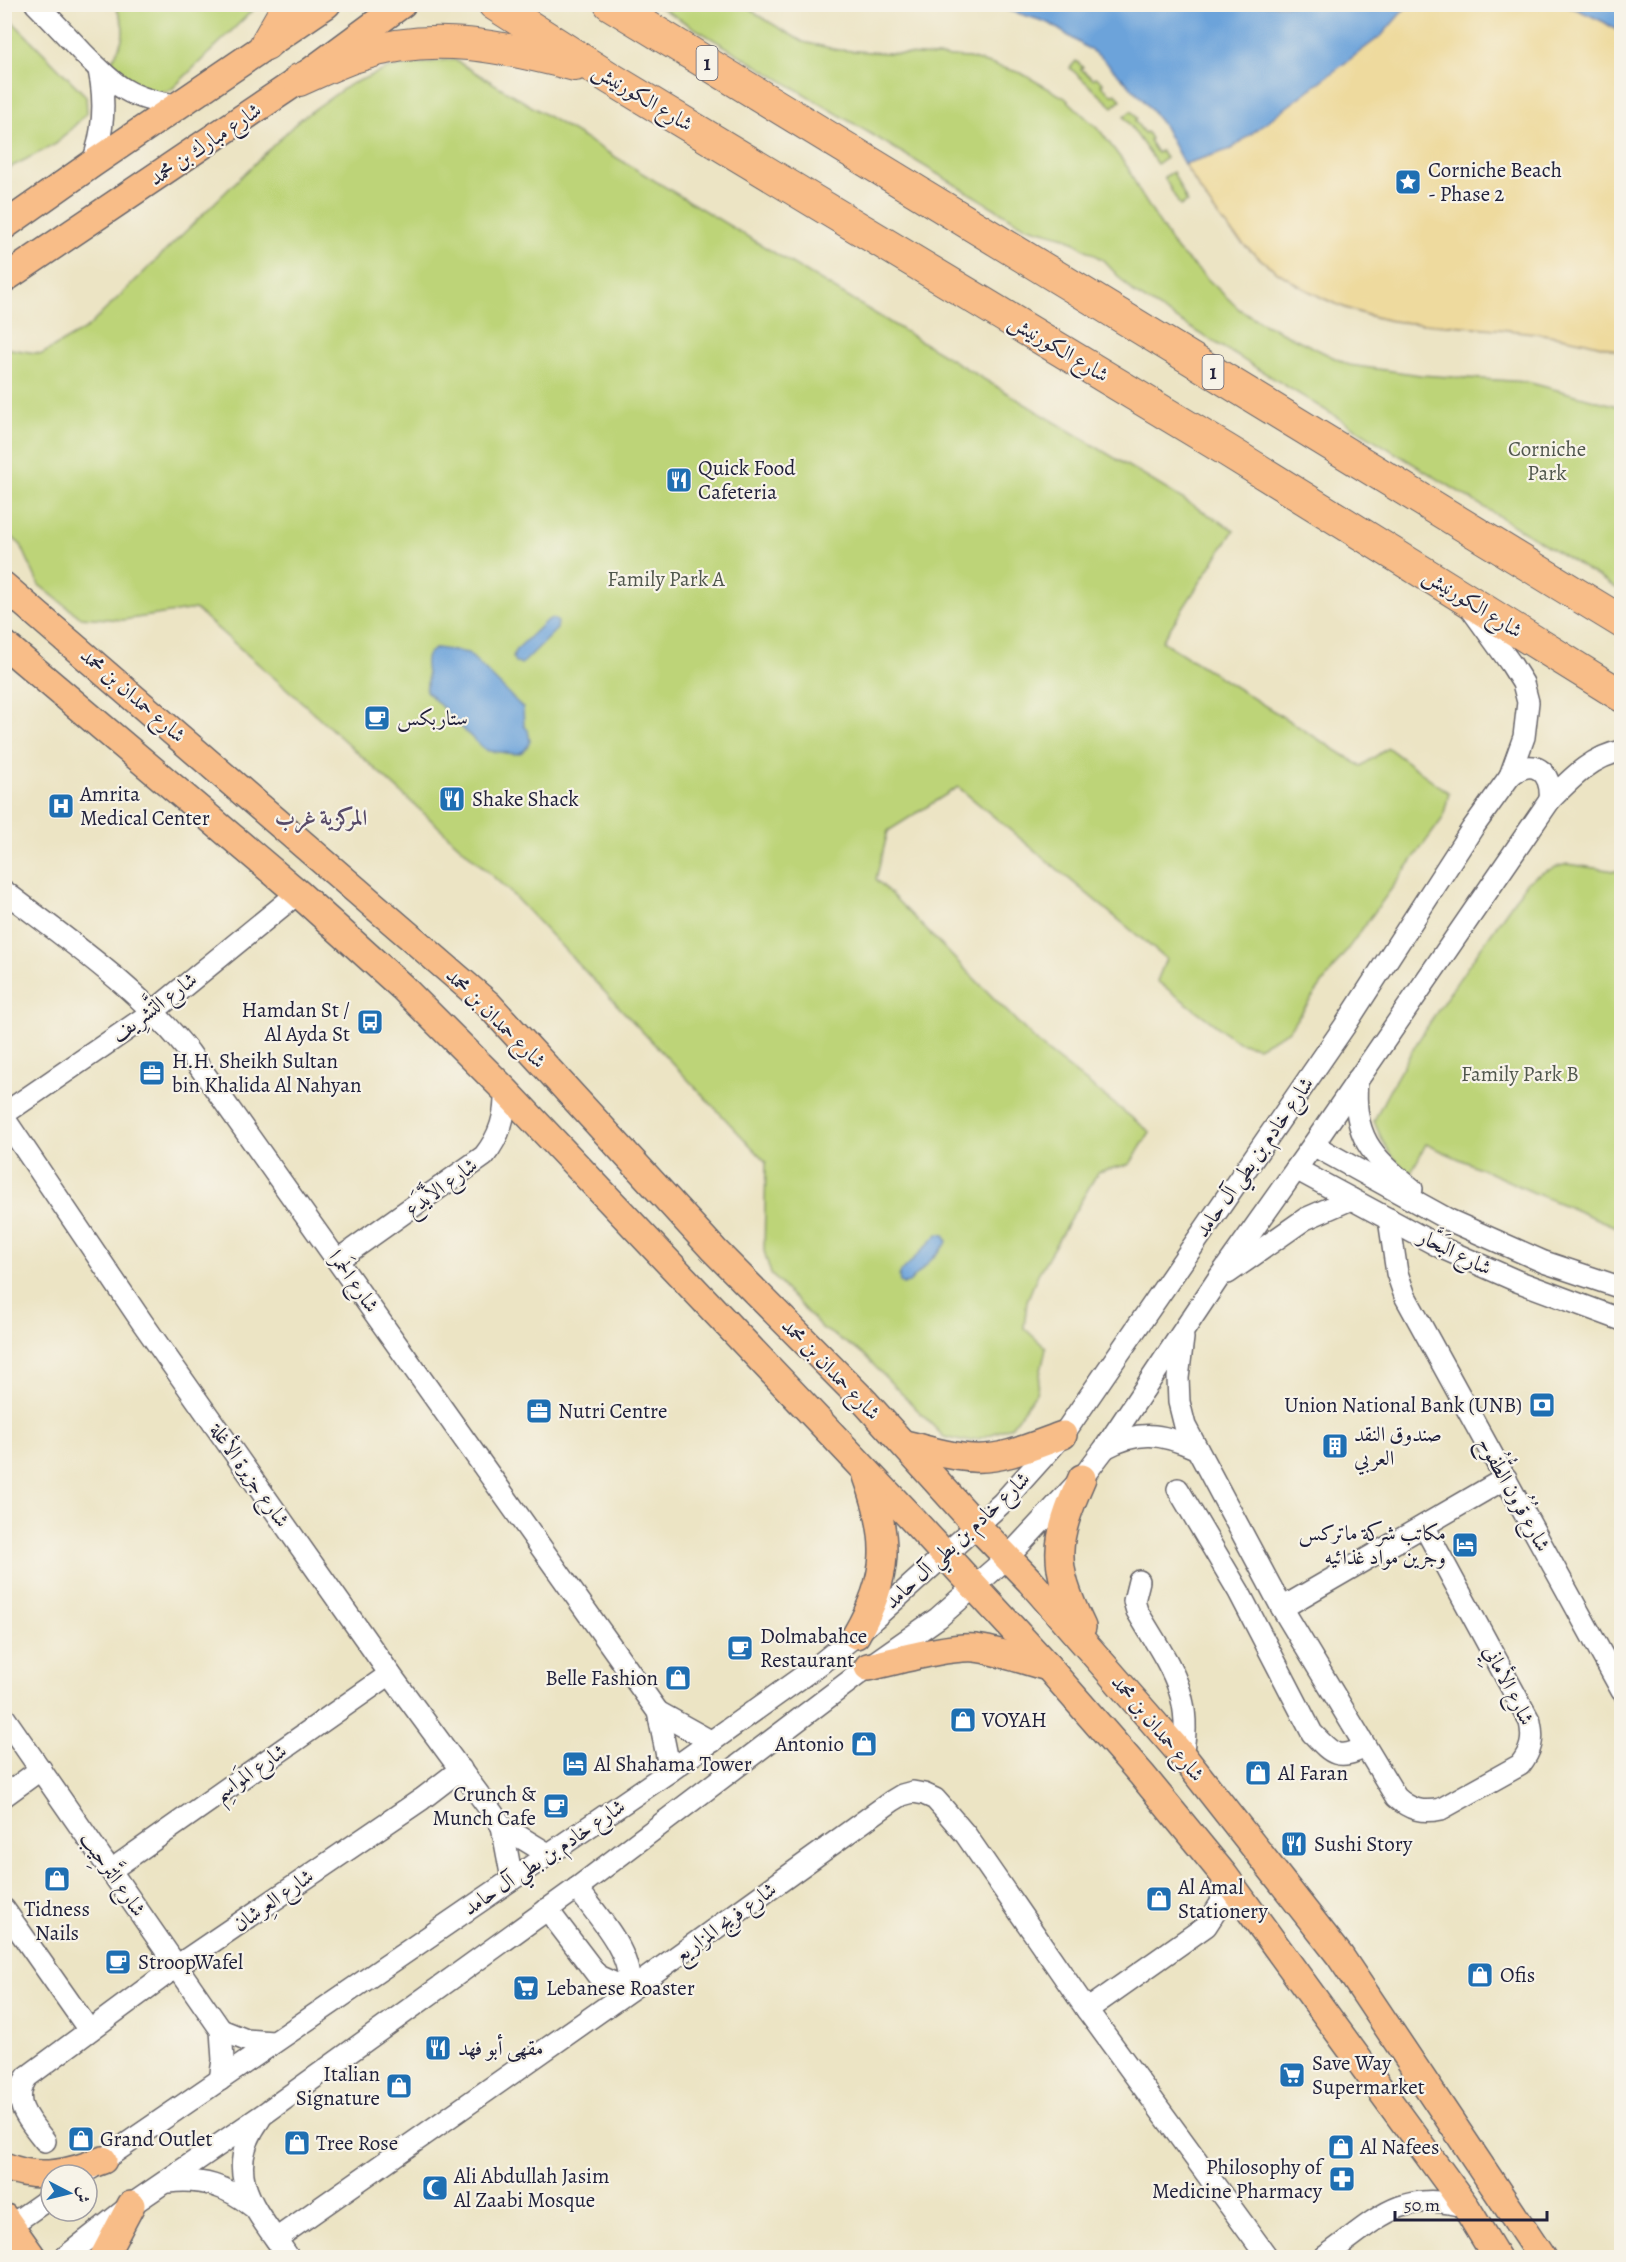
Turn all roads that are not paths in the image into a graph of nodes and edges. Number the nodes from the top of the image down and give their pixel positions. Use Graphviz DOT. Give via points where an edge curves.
graph roads {
  1 [pos="36,4"];
  2 [pos="289,4"];
  3 [pos="327,4"];
  4 [pos="402,4"];
  5 [pos="494,4"];
  6 [pos="610,4"];
  7 [pos="266,44"];
  8 [pos="99,70"];
  9 [pos="600,71"];
  10 [pos="299,80"];
  11 [pos="178,105"];
  12 [pos="92,164"];
  13 [pos="4,226"];
  14 [pos="4,279"];
  15 [pos="4,586"];
  16 [pos="1456,592"];
  17 [pos="1622,622"];
  18 [pos="4,644"];
  19 [pos="1622,696"];
  20 [pos="1622,751"];
  21 [pos="1509,776"];
  22 [pos="1551,800"];
  23 [pos="4,891"];
  24 [pos="298,893"];
  25 [pos="154,1011"];
  26 [pos="1357,1080"];
  27 [pos="505,1090"];
  28 [pos="4,1114"];
  29 [pos="4,1118"];
  30 [pos="1313,1145"];
  31 [pos="1296,1169"];
  32 [pos="1351,1199"];
  33 [pos="1389,1219"];
  34 [pos="1449,1220"];
  35 [pos="1422,1237"];
  36 [pos="339,1259"];
  37 [pos="1396,1264"];
  38 [pos="1218,1280"];
  39 [pos="1622,1288"];
  40 [pos="1622,1320"];
  41 [pos="1185,1330"];
  42 [pos="1063,1435"];
  43 [pos="904,1444"];
  44 [pos="1105,1448"];
  45 [pos="1196,1448"];
  46 [pos="865,1469"];
  47 [pos="1082,1478"];
  48 [pos="1506,1478"];
  49 [pos="1178,1489"];
  50 [pos="977,1526"];
  51 [pos="1424,1526"];
  52 [pos="1252,1551"];
  53 [pos="944,1554"];
  54 [pos="1008,1557"];
  55 [pos="1139,1581"];
  56 [pos="974,1587"];
  57 [pos="1239,1592"];
  58 [pos="1282,1608"];
  59 [pos="856,1635"];
  60 [pos="1096,1655"];
  61 [pos="868,1667"];
  62 [pos="1048,1667"];
  63 [pos="390,1674"];
  64 [pos="1622,1691"];
  65 [pos="658,1712"];
  66 [pos="4,1716"];
  67 [pos="712,1742"];
  68 [pos="1365,1747"];
  69 [pos="1182,1755"];
  70 [pos="41,1769"];
  71 [pos="461,1769"];
  72 [pos="670,1771"];
  73 [pos="4,1796"];
  74 [pos="502,1826"];
  75 [pos="548,1854"];
  76 [pos="111,1870"];
  77 [pos="1224,1875"];
  78 [pos="512,1879"];
  79 [pos="577,1888"];
  80 [pos="4,1909"];
  81 [pos="547,1909"];
  82 [pos="177,1966"];
  83 [pos="1087,2010"];
  84 [pos="89,2030"];
  85 [pos="221,2031"];
  86 [pos="273,2042"];
  87 [pos="220,2080"];
  88 [pos="264,2114"];
  89 [pos="45,2142"];
  90 [pos="99,2163"];
  91 [pos="4,2166"];
  92 [pos="39,2174"];
  93 [pos="168,2182"];
  94 [pos="39,2204"];
  95 [pos="131,2205"];
  96 [pos="253,2207"];
  97 [pos="1466,2207"];
  98 [pos="6,2224"];
  99 [pos="276,2239"];
  100 [pos="33,2258"];
  101 [pos="64,2258"];
  102 [pos="103,2258"];
  103 [pos="289,2258"];
  104 [pos="1268,2258"];
  105 [pos="1323,2258"];
  106 [pos="1497,2258"];
  107 [pos="1542,2258"];
  1 -- 8 [label="street"];
  2 -- 7 [label="highway"];
  3 -- 7 [label="main road"];
  4 -- 10 [label="main road, شارع مبارك بن محمد"];
  5 -- 9 [label="highway, شارع الكورنيش"];
  6 -- 17 [label="highway, 1"];
  7 -- 11 [label="main road"];
  8 -- 11 [label="street" via="134,95"];
  8 -- 12 [label="street" via="103,123"];
  9 -- 10 [label="highway" via="477,44 434,42 362,54"];
  9 -- 16 [label="highway, شارع الكورنيش"];
  10 -- 14 [label="main road, شارع مبارك بن محمد"];
  11 -- 12 [label="main road"];
  12 -- 13 [label="main road"];
  15 -- 43 [label="main road, شارع حمدان بن محمد" via="488,1004 714,1250"];
  16 -- 19 [label="highway, شارع الكورنيش"];
  16 -- 21 [label="street, شارع خادم بن بطي آل حامد" via="1523,683 1528,702 1524,737"];
  18 -- 24 [label="main road, شارع حمدان بن محمد"];
  20 -- 22 [label="street, شارع خادم بن بطي آل حامد" via="1589,765"];
  21 -- 22 [label="street" via="1529,766 1540,770 1548,777"];
  21 -- 42 [label="street, شارع خادم بن بطي آل حامد" via="1344,1027"];
  22 -- 26 [label="street, شارع خادم بن بطي آل حامد"];
  23 -- 25 [label="street, شارع الحَمرا"];
  24 -- 25 [label="street, شارع التَّشرِيف"];
  24 -- 27 [label="main road, شارع حمدان بن محمد" via="402,987"];
  25 -- 28 [label="street, شارع التَّشرِيف"];
  25 -- 36 [label="street, شارع الحَمرا" via="189,1052"];
  26 -- 30 [label="street, شارع خادم بن بطي آل حامد"];
  26 -- 34 [label="street" via="1355,1098 1360,1129 1378,1159"];
  27 -- 36 [label="street, شارع الأَيْدَع" via="506,1108 500,1130 484,1156"];
  27 -- 46 [label="main road, شارع حمدان بن محمد"];
  29 -- 63 [label="street, شارع جزيرة الأغلة"];
  30 -- 31 [label="street, شارع خادم بن بطي آل حامد"];
  30 -- 34 [label="street, شارع البَحَّار"];
  31 -- 32 [label="street, شارع البَحَّار"];
  31 -- 38 [label="street, شارع خادم بن بطي آل حامد"];
  32 -- 33 [label="street, شارع البَحَّار"];
  32 -- 38 [label="street" via="1305,1219"];
  33 -- 35 [label="street, شارع البَحَّار"];
  33 -- 37 [label="street, شارع قُرُون الطُّفُوح"];
  34 -- 39 [label="street, شارع البَحَّار" via="1544,1262"];
  35 -- 37 [label="street"];
  35 -- 40 [label="street, شارع البَحَّار" via="1517,1281"];
  36 -- 65 [label="street, شارع الحَمرا"];
  37 -- 48 [label="street, شارع قُرُون الطُّفُوح" via="1405,1296"];
  38 -- 41 [label="street, شارع خادم بن بطي آل حامد"];
  41 -- 44 [label="street, شارع خادم بن بطي آل حامد"];
  41 -- 45 [label="street, شارع الأمانِي" via="1179,1402"];
  42 -- 43 [label="main road" via="992,1457 973,1458"];
  42 -- 50 [label="street, شارع خادم بن بطي آل حامد"];
  43 -- 50 [label="main road, شارع حمدان بن محمد"];
  44 -- 45 [label="street" via="1140,1435 1177,1440"];
  44 -- 47 [label="street, شارع خادم بن بطي آل حامد"];
  45 -- 52 [label="street, شارع الأمانِي"];
  46 -- 53 [label="main road, شارع حمدان بن محمد"];
  46 -- 59 [label="main road" via="882,1526 884,1555 874,1601"];
  47 -- 54 [label="street, شارع خادم بن بطي آل حامد"];
  47 -- 60 [label="main road" via="1067,1512 1059,1554 1069,1600"];
  48 -- 51 [label="street"];
  48 -- 64 [label="street, شارع قُرُون الطُّفُوح"];
  49 -- 57 [label="street"];
  50 -- 53 [label="street, شارع خادم بن بطي آل حامد"];
  50 -- 54 [label="main road, شارع حمدان بن محمد"];
  51 -- 58 [label="street"];
  51 -- 68 [label="street, شارع الأمانِي" via="1530,1722 1532,1745 1520,1765 1429,1812 1405,1805 1396,1797"];
  52 -- 57 [label="street"];
  52 -- 58 [label="street, شارع الأمانِي"];
  53 -- 56 [label="main road, شارع حمدان بن محمد"];
  53 -- 59 [label="street, شارع خادم بن بطي آل حامد"];
  54 -- 56 [label="street, شارع خادم بن بطي آل حامد"];
  54 -- 60 [label="main road, شارع حمدان بن محمد"];
  55 -- 69 [label="street" via="1134,1601 1137,1611 1181,1692 1187,1724"];
  56 -- 61 [label="street, شارع خادم بن بطي آل حامد"];
  56 -- 62 [label="main road, شارع حمدان بن محمد"];
  57 -- 68 [label="street" via="1312,1733 1330,1751 1347,1755"];
  58 -- 68 [label="street, شارع الأمانِي"];
  59 -- 67 [label="street, شارع خادم بن بطي آل حامد"];
  60 -- 69 [label="main road, شارع حمدان بن محمد"];
  61 -- 62 [label="main road" via="973,1648"];
  61 -- 79 [label="street, شارع خادم بن بطي آل حامد"];
  62 -- 77 [label="main road, شارع حمدان بن محمد"];
  63 -- 71 [label="street, شارع جزيرة الأغلة"];
  63 -- 76 [label="street, شارع المَواسِم"];
  65 -- 67 [label="street, شارع الحَمرا"];
  65 -- 72 [label="street, شارع الحَمرا"];
  66 -- 70 [label="street, شارع التَّرحِيب"];
  67 -- 72 [label="street, شارع خادم بن بطي آل حامد"];
  69 -- 107 [label="main road, شارع حمدان بن محمد" via="1340,1956"];
  70 -- 73 [label="street"];
  70 -- 76 [label="street, شارع التَّرحِيب"];
  71 -- 74 [label="street, شارع جزيرة الأغلة"];
  71 -- 82 [label="street, شارع العِرشان"];
  72 -- 75 [label="street, شارع خادم بن بطي آل حامد"];
  74 -- 75 [label="street, شارع جزيرة الأغلة"];
  74 -- 78 [label="street, شارع جزيرة الأغلة"];
  75 -- 78 [label="street, شارع خادم بن بطي آل حامد"];
  76 -- 82 [label="street, شارع التَّرحِيب"];
  77 -- 83 [label="street" via="1221,1903 1206,1926"];
  77 -- 97 [label="main road, شارع حمدان بن محمد"];
  78 -- 86 [label="street, شارع خادم بن بطي آل حامد"];
  79 -- 81 [label="street, شارع خادم بن بطي آل حامد"];
  79 -- 81 [label="street" via="623,1954 629,1983 616,1984 598,1976"];
  80 -- 84 [label="street"];
  81 -- 88 [label="street, شارع خادم بن بطي آل حامد"];
  82 -- 84 [label="street, شارع العِرشان"];
  82 -- 85 [label="street, شارع التَّرحِيب"];
  83 -- 99 [label="street, شارع فريج المزاريع" via="966,1835 943,1808 924,1794 902,1795"];
  83 -- 104 [label="street, شارع فريج المزاريع"];
  84 -- 89 [label="street, شارع العِرشان" via="22,2084 22,2109"];
  85 -- 86 [label="street" via="246,2040"];
  85 -- 87 [label="street"];
  86 -- 87 [label="street, شارع خادم بن بطي آل حامد"];
  87 -- 90 [label="street, شارع خادم بن بطي آل حامد"];
  88 -- 93 [label="street, شارع خادم بن بطي آل حامد"];
  88 -- 96 [label="street" via="251,2135 244,2159 247,2192"];
  91 -- 92 [label="main road"];
  93 -- 95 [label="street, شارع خادم بن بطي آل حامد"];
  93 -- 96 [label="street" via="213,2184"];
  94 -- 98 [label="street"];
  95 -- 101 [label="street, شارع خادم بن بطي آل حامد"];
  95 -- 102 [label="main road"];
  96 -- 99 [label="street"];
  97 -- 105 [label="street" via="1448,2201 1410,2202 1376,2219"];
  97 -- 106 [label="main road, شارع حمدان بن محمد"];
  98 -- 100 [label="main road"];
  99 -- 103 [label="street"];
}
